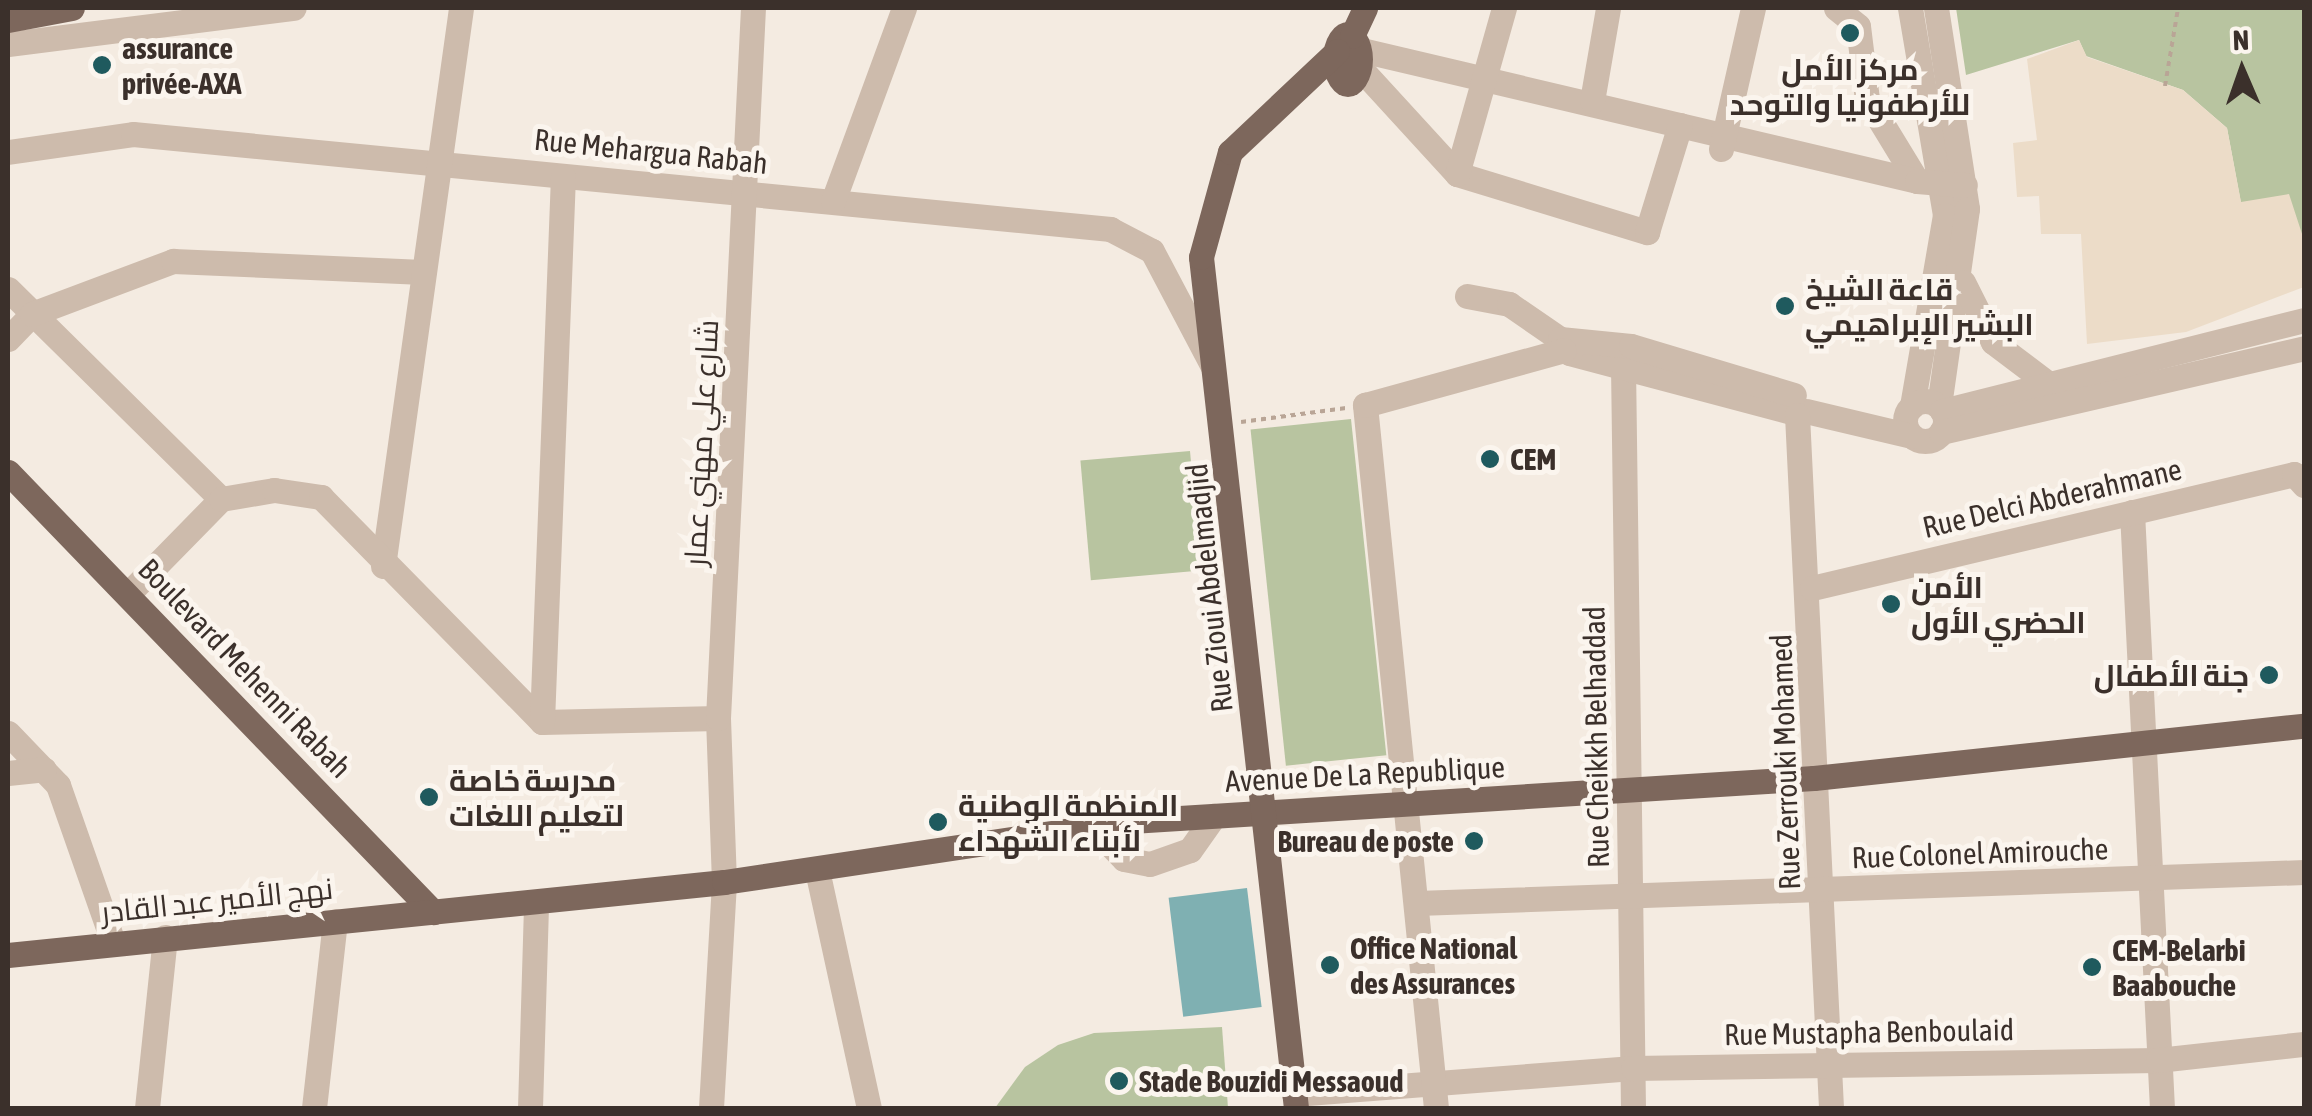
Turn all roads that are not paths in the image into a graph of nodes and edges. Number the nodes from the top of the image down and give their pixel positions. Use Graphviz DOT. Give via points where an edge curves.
graph roads {
  1 [pos="72,8"];
  2 [pos="294,8"];
  3 [pos="461,8"];
  4 [pos="753,8"];
  5 [pos="904,8"];
  6 [pos="1365,8"];
  7 [pos="1504,8"];
  8 [pos="1608,8"];
  9 [pos="1752,8"];
  10 [pos="1836,8"];
  11 [pos="1910,8"];
  12 [pos="1936,8"];
  13 [pos="8,20"];
  14 [pos="8,44"];
  15 [pos="1349,48"];
  16 [pos="1483,76"];
  17 [pos="1592,101"];
  18 [pos="1680,125"];
  19 [pos="1721,145"];
  20 [pos="8,152"];
  21 [pos="436,163"];
  22 [pos="1457,174"];
  23 [pos="563,176"];
  24 [pos="1942,184"];
  25 [pos="743,194"];
  26 [pos="833,200"];
  27 [pos="423,272"];
  28 [pos="1962,278"];
  29 [pos="8,289"];
  30 [pos="1468,296"];
  31 [pos="32,314"];
  32 [pos="2304,320"];
  33 [pos="8,339"];
  34 [pos="1562,344"];
  35 [pos="2304,348"];
  36 [pos="1627,356"];
  37 [pos="1214,368"];
  38 [pos="2050,385"];
  39 [pos="1799,406"];
  40 [pos="1941,416"];
  41 [pos="1910,419"];
  42 [pos="8,472"];
  43 [pos="2304,485"];
  44 [pos="221,500"];
  45 [pos="2132,512"];
  46 [pos="383,566"];
  47 [pos="1812,588"];
  48 [pos="129,593"];
  49 [pos="718,718"];
  50 [pos="542,722"];
  51 [pos="2304,726"];
  52 [pos="8,733"];
  53 [pos="2148,746"];
  54 [pos="44,769"];
  55 [pos="8,773"];
  56 [pos="1814,778"];
  57 [pos="1628,792"];
  58 [pos="1404,805"];
  59 [pos="1264,812"];
  60 [pos="1214,816"];
  61 [pos="1091,825"];
  62 [pos="817,870"];
  63 [pos="2304,872"];
  64 [pos="2148,881"];
  65 [pos="724,882"];
  66 [pos="1822,890"];
  67 [pos="1631,894"];
  68 [pos="536,902"];
  69 [pos="1417,902"];
  70 [pos="432,912"];
  71 [pos="335,920"];
  72 [pos="165,936"];
  73 [pos="113,942"];
  74 [pos="8,955"];
  75 [pos="2304,1044"];
  76 [pos="2158,1060"];
  77 [pos="1828,1067"];
  78 [pos="1633,1068"];
  79 [pos="1433,1078"];
  80 [pos="1295,1101"];
  81 [pos="147,1108"];
  82 [pos="314,1108"];
  83 [pos="530,1108"];
  84 [pos="711,1108"];
  85 [pos="868,1108"];
  86 [pos="1436,1108"];
  87 [pos="1633,1108"];
  88 [pos="1831,1108"];
  89 [pos="2162,1108"];
  1 -- 13 [label="main road"];
  2 -- 14 [label="street"];
  3 -- 21 [label="street"];
  4 -- 25 [label="street, شارع علي مهني عمار"];
  5 -- 26 [label="street"];
  6 -- 15 [label="main road"];
  7 -- 16 [label="street"];
  8 -- 17 [label="street"];
  9 -- 19 [label="street"];
  10 -- 24 [label="street" via="1858,26 1867,99"];
  11 -- 24 [label="street"];
  12 -- 24 [label="street"];
  15 -- 16 [label="street"];
  15 -- 22 [label="street"];
  15 -- 37 [label="main road, Rue Zioui Abdelmadjid" via="1288,88 1230,152 1210,200 1201,290"];
  16 -- 17 [label="street"];
  16 -- 22 [label="street"];
  17 -- 18 [label="street"];
  18 -- 19 [label="street"];
  18 -- 22 [label="street" via="1647,232"];
  19 -- 24 [label="street"];
  20 -- 21 [label="street, Rue Mehargua Rabah" via="133,134"];
  21 -- 23 [label="street, Rue Mehargua Rabah"];
  21 -- 27 [label="street"];
  23 -- 25 [label="street, Rue Mehargua Rabah"];
  23 -- 50 [label="street"];
  24 -- 28 [label="street"];
  24 -- 41 [label="street" via="1941,270"];
  25 -- 26 [label="street, Rue Mehargua Rabah"];
  25 -- 49 [label="street, شارع علي مهني عمار"];
  26 -- 37 [label="street, Rue Mehargua Rabah" via="1134,238 1152,251"];
  27 -- 31 [label="street" via="173,261"];
  27 -- 46 [label="street"];
  28 -- 38 [label="street" via="1992,342"];
  28 -- 40 [label="street"];
  29 -- 31 [label="street"];
  30 -- 34 [label="street" via="1509,304"];
  31 -- 33 [label="street"];
  31 -- 44 [label="street"];
  32 -- 38 [label="street"];
  34 -- 36 [label="street"];
  34 -- 58 [label="street" via="1365,405"];
  35 -- 40 [label="street"];
  36 -- 39 [label="street"];
  36 -- 57 [label="street, Rue Cheikkh Belhaddad"];
  37 -- 59 [label="main road, Rue Zioui Abdelmadjid"];
  38 -- 40 [label="street"];
  39 -- 41 [label="street"];
  39 -- 47 [label="street, Rue Zerrouki Mohamed"];
  40 -- 41 [label="street"];
  40 -- 41 [label="street"];
  42 -- 48 [label="main road, Boulevard Mehenni Rabah"];
  43 -- 45 [label="street, Rue Delci Abderahmane" via="2294,474"];
  44 -- 46 [label="street" via="274,490 322,497"];
  44 -- 48 [label="street"];
  45 -- 47 [label="street, Rue Delci Abderahmane"];
  45 -- 53 [label="street"];
  46 -- 50 [label="street"];
  47 -- 56 [label="street, Rue Zerrouki Mohamed"];
  48 -- 70 [label="main road, Boulevard Mehenni Rabah"];
  49 -- 50 [label="street"];
  49 -- 65 [label="street, شارع علي مهني عمار"];
  51 -- 53 [label="main road, Avenue De La Republique"];
  52 -- 54 [label="street"];
  53 -- 56 [label="main road, Avenue De La Republique"];
  53 -- 64 [label="street"];
  54 -- 55 [label="street"];
  54 -- 73 [label="street" via="58,785"];
  56 -- 57 [label="main road, Avenue De La Republique"];
  56 -- 66 [label="street, Rue Zerrouki Mohamed"];
  57 -- 58 [label="main road, Avenue De La Republique"];
  57 -- 67 [label="street, Rue Cheikkh Belhaddad"];
  58 -- 59 [label="main road, Avenue De La Republique"];
  58 -- 69 [label="street"];
  59 -- 60 [label="main road, Avenue De La Republique"];
  59 -- 80 [label="main road, Rue Zioui Abdelmadjid"];
  60 -- 61 [label="main road, Avenue De La Republique"];
  60 -- 61 [label="street" via="1190,850 1150,864 1124,860"];
  61 -- 62 [label="main road, Avenue De La Republique"];
  62 -- 65 [label="main road, Avenue De La Republique"];
  62 -- 85 [label="street"];
  63 -- 64 [label="street, Rue Colonel Amirouche"];
  64 -- 66 [label="street, Rue Colonel Amirouche"];
  64 -- 76 [label="street"];
  65 -- 68 [label="main road, Avenue De La Republique"];
  65 -- 84 [label="street, شارع علي مهني عمار"];
  66 -- 67 [label="street, Rue Colonel Amirouche"];
  66 -- 77 [label="street, Rue Zerrouki Mohamed"];
  67 -- 69 [label="street, Rue Colonel Amirouche"];
  67 -- 78 [label="street, Rue Cheikkh Belhaddad"];
  68 -- 70 [label="main road, Avenue De La Republique"];
  68 -- 83 [label="street"];
  69 -- 79 [label="street"];
  70 -- 71 [label="main road, نهج الأمير عبد القادر"];
  71 -- 72 [label="main road, نهج الأمير عبد القادر"];
  71 -- 82 [label="street"];
  72 -- 73 [label="main road, نهج الأمير عبد القادر"];
  72 -- 81 [label="street"];
  73 -- 74 [label="main road, نهج الأمير عبد القادر"];
  75 -- 76 [label="street, Rue Mustapha Benboulaid"];
  76 -- 77 [label="street, Rue Mustapha Benboulaid"];
  76 -- 89 [label="street"];
  77 -- 78 [label="street, Rue Mustapha Benboulaid"];
  77 -- 88 [label="street, Rue Zerrouki Mohamed"];
  78 -- 79 [label="street, Rue Mustapha Benboulaid"];
  78 -- 87 [label="street, Rue Cheikkh Belhaddad"];
  79 -- 80 [label="street, Rue Mustapha Benboulaid"];
  79 -- 86 [label="street"];
}
